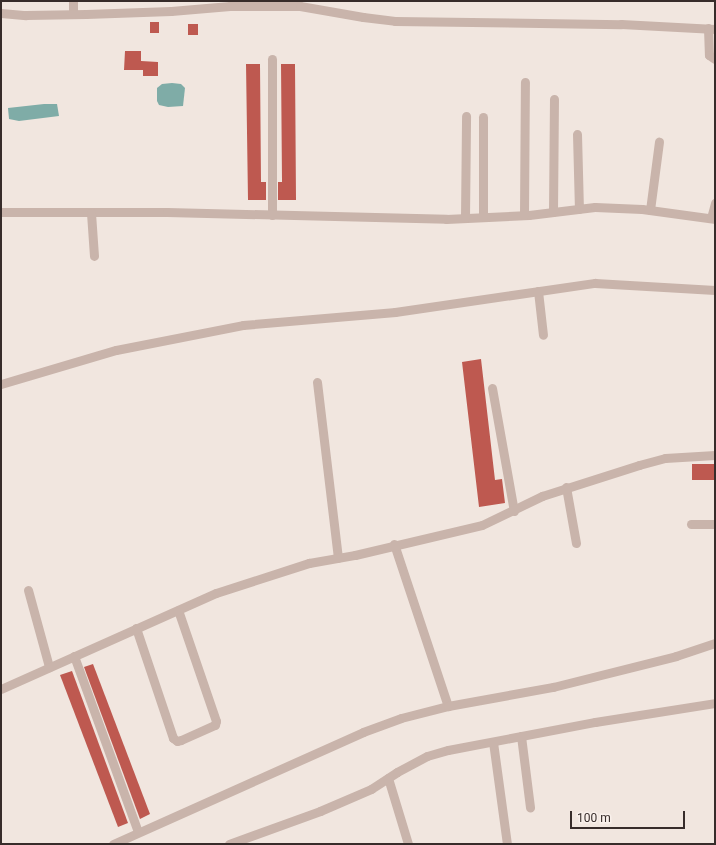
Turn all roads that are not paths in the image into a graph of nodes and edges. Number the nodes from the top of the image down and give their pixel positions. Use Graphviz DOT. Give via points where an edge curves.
graph roads {
  1 [pos="73,1"];
  2 [pos="1,12"];
  3 [pos="73,14"];
  4 [pos="712,28"];
  5 [pos="272,59"];
  6 [pos="715,59"];
  7 [pos="525,82"];
  8 [pos="554,99"];
  9 [pos="466,116"];
  10 [pos="483,117"];
  11 [pos="578,134"];
  12 [pos="660,142"];
  13 [pos="715,203"];
  14 [pos="579,209"];
  15 [pos="650,210"];
  16 [pos="1,212"];
  17 [pos="553,212"];
  18 [pos="91,213"];
  19 [pos="272,215"];
  20 [pos="524,215"];
  21 [pos="483,217"];
  22 [pos="465,218"];
  23 [pos="713,219"];
  24 [pos="94,256"];
  25 [pos="715,290"];
  26 [pos="538,291"];
  27 [pos="543,335"];
  28 [pos="317,382"];
  29 [pos="1,384"];
  30 [pos="492,388"];
  31 [pos="715,455"];
  32 [pos="566,487"];
  33 [pos="514,511"];
  34 [pos="691,524"];
  35 [pos="715,524"];
  36 [pos="576,543"];
  37 [pos="394,544"];
  38 [pos="338,558"];
  39 [pos="28,590"];
  40 [pos="178,610"];
  41 [pos="136,628"];
  42 [pos="715,643"];
  43 [pos="74,656"];
  44 [pos="49,667"];
  45 [pos="1,689"];
  46 [pos="715,703"];
  47 [pos="448,706"];
  48 [pos="521,736"];
  49 [pos="493,742"];
  50 [pos="388,778"];
  51 [pos="530,807"];
  52 [pos="138,832"];
  53 [pos="113,844"];
  54 [pos="229,844"];
  55 [pos="408,844"];
  56 [pos="507,844"];
  1 -- 3 [label="street"];
  2 -- 3 [label="street" via="26,15"];
  3 -- 4 [label="street" via="230,6 300,6 363,18 402,21"];
  4 -- 6 [label="street" via="708,55"];
  5 -- 19 [label="street"];
  7 -- 20 [label="street"];
  8 -- 17 [label="street"];
  9 -- 22 [label="street"];
  10 -- 21 [label="street"];
  11 -- 14 [label="street"];
  12 -- 15 [label="street"];
  13 -- 23 [label="street"];
  14 -- 15 [label="street"];
  14 -- 17 [label="street"];
  15 -- 23 [label="street"];
  16 -- 18 [label="street"];
  17 -- 20 [label="street"];
  18 -- 19 [label="street"];
  18 -- 24 [label="street"];
  19 -- 22 [label="street"];
  20 -- 21 [label="street"];
  21 -- 22 [label="street"];
  25 -- 26 [label="street" via="596,283"];
  26 -- 27 [label="street"];
  26 -- 29 [label="street" via="395,312 243,325 116,350"];
  28 -- 38 [label="street"];
  30 -- 33 [label="street"];
  31 -- 32 [label="street" via="665,458"];
  32 -- 33 [label="street"];
  32 -- 36 [label="street"];
  33 -- 37 [label="street" via="482,525"];
  34 -- 35 [label="street"];
  37 -- 38 [label="street"];
  37 -- 47 [label="street"];
  38 -- 40 [label="street" via="302,566 216,593"];
  39 -- 44 [label="street"];
  40 -- 41 [label="street"];
  40 -- 41 [label="street" via="216,721 215,725 181,740 173,738"];
  41 -- 43 [label="street"];
  42 -- 47 [label="street" via="676,656 553,687"];
  43 -- 44 [label="street"];
  43 -- 52 [label="street"];
  44 -- 45 [label="street"];
  46 -- 48 [label="street"];
  47 -- 52 [label="street" via="401,718 363,732"];
  48 -- 49 [label="street"];
  48 -- 51 [label="street"];
  49 -- 50 [label="street" via="427,756"];
  49 -- 56 [label="street"];
  50 -- 54 [label="street" via="371,789 320,811"];
  50 -- 55 [label="street"];
  52 -- 53 [label="street"];
}
